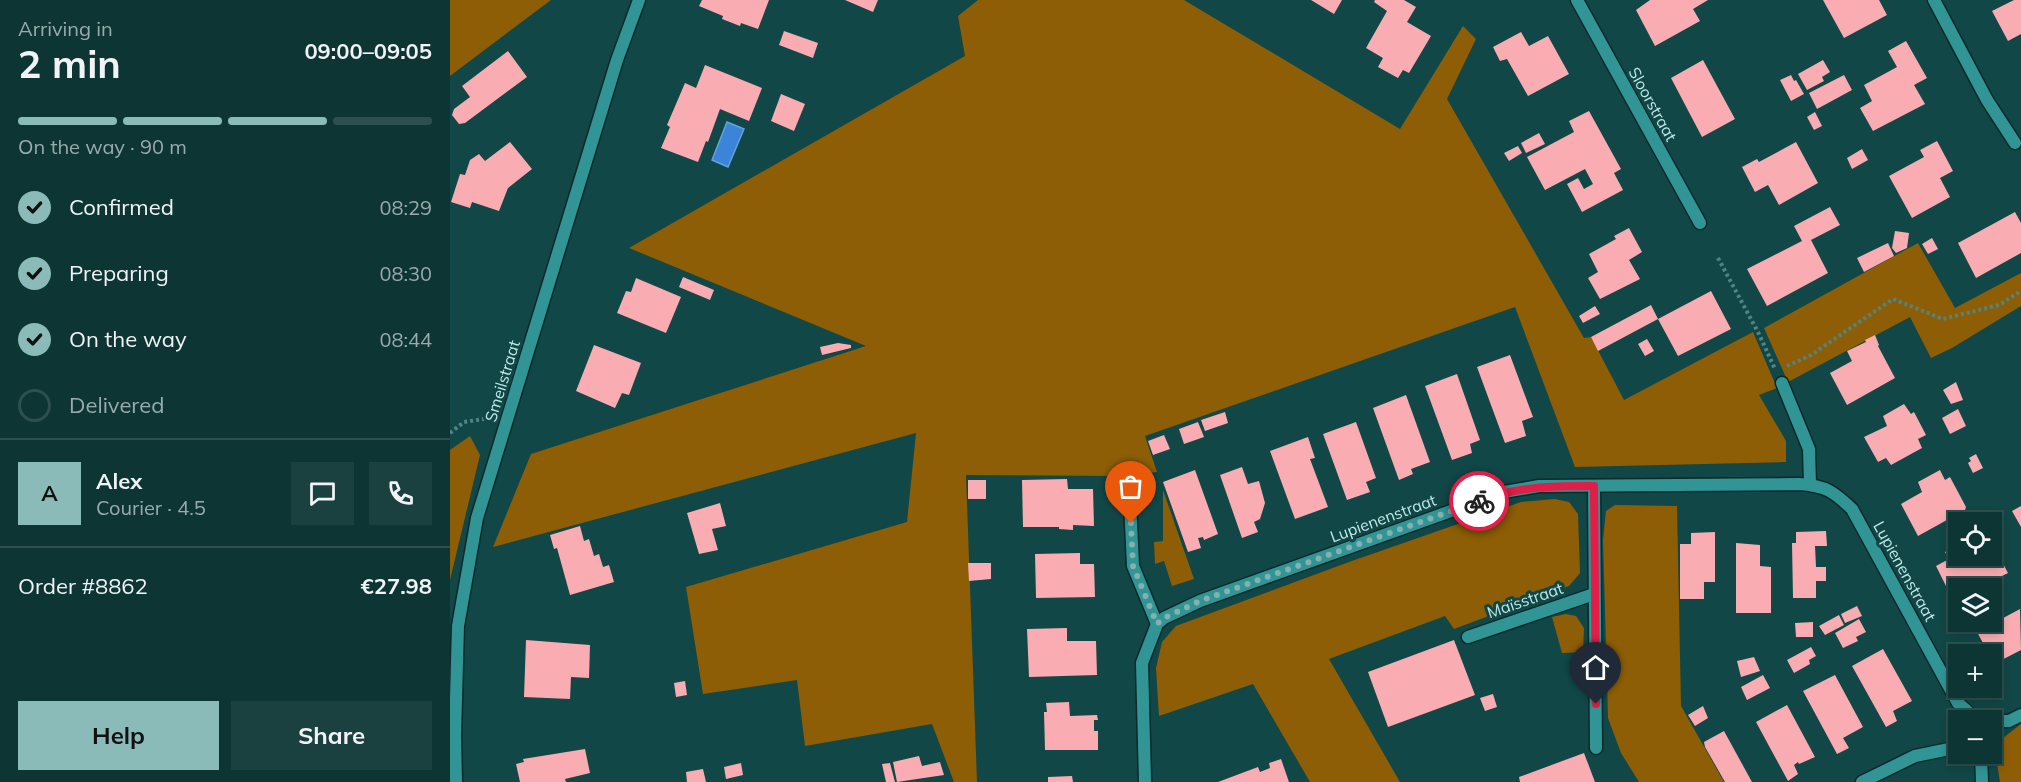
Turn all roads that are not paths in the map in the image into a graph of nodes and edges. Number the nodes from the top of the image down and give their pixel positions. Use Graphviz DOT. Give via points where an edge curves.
graph roads {
  1 [pos="639,0"];
  2 [pos="1577,0"];
  3 [pos="1935,0"];
  4 [pos="2015,143"];
  5 [pos="1700,223"];
  6 [pos="1782,383"];
  7 [pos="1129,480"];
  8 [pos="1810,484"];
  9 [pos="1594,486"];
  10 [pos="1594,594"];
  11 [pos="1157,624"];
  12 [pos="1468,637"];
  13 [pos="1966,710"];
  14 [pos="2021,715"];
  15 [pos="2002,721"];
  16 [pos="1596,748"];
  17 [pos="1948,749"];
  18 [pos="1981,764"];
  19 [pos="456,782"];
  20 [pos="1145,782"];
  21 [pos="1862,782"];
  22 [pos="1982,782"];
  1 -- 19 [label="street, Smeilstraat" via="613,72 477,518 458,626"];
  2 -- 5 [label="street, Sloorstraat"];
  3 -- 4 [label="street" via="1987,100"];
  6 -- 8 [label="street" via="1809,449"];
  7 -- 11 [label="street" via="1133,566"];
  8 -- 9 [label="street, Lupienenstraat"];
  8 -- 13 [label="street, Lupienenstraat" via="1834,492 1852,509 1958,703"];
  9 -- 10 [label="street"];
  9 -- 11 [label="street, Lupienenstraat" via="1539,486 1504,492 1200,601"];
  10 -- 12 [label="street, Maïsstraat"];
  10 -- 16 [label="street"];
  11 -- 20 [label="street" via="1142,663"];
  14 -- 15 [label="street"];
  17 -- 21 [label="street" via="1915,756"];
  18 -- 22 [label="street"];
}
